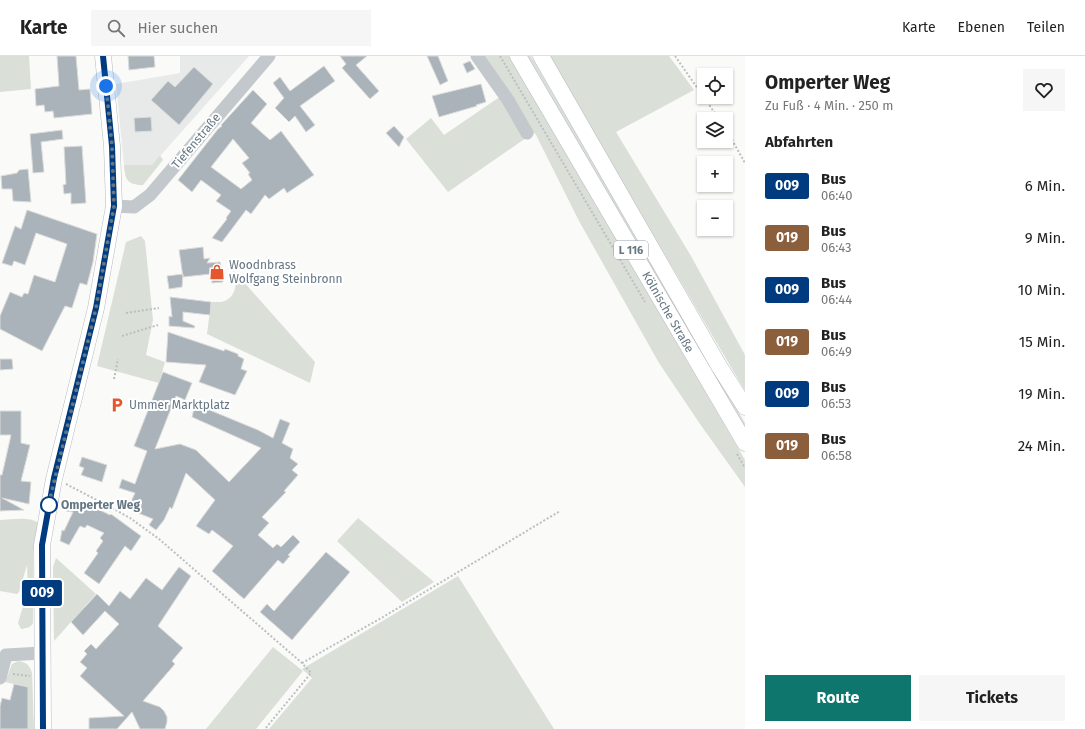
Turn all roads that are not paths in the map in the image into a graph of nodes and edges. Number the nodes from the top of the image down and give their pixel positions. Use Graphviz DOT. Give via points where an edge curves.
graph roads {
  1 [pos="102,56"];
  2 [pos="268,56"];
  3 [pos="477,56"];
  4 [pos="518,56"];
  5 [pos="541,56"];
  6 [pos="527,133"];
  7 [pos="114,206"];
  8 [pos="745,407"];
  9 [pos="745,443"];
  10 [pos="42,653"];
  11 [pos="1,674"];
  12 [pos="43,729"];
  1 -- 7 [label="main road" via="112,146"];
  2 -- 7 [label="street, Tiefenstraße" via="150,195 134,207"];
  3 -- 6 [label="street" via="508,100"];
  4 -- 9 [label="main road, Kölnische Straße / L 116"];
  5 -- 8 [label="main road, Kölnische Straße / L 116"];
  7 -- 10 [label="main road" via="96,308 54,478 42,545"];
  10 -- 11 [label="street" via="6,655"];
  10 -- 12 [label="main road"];
}
